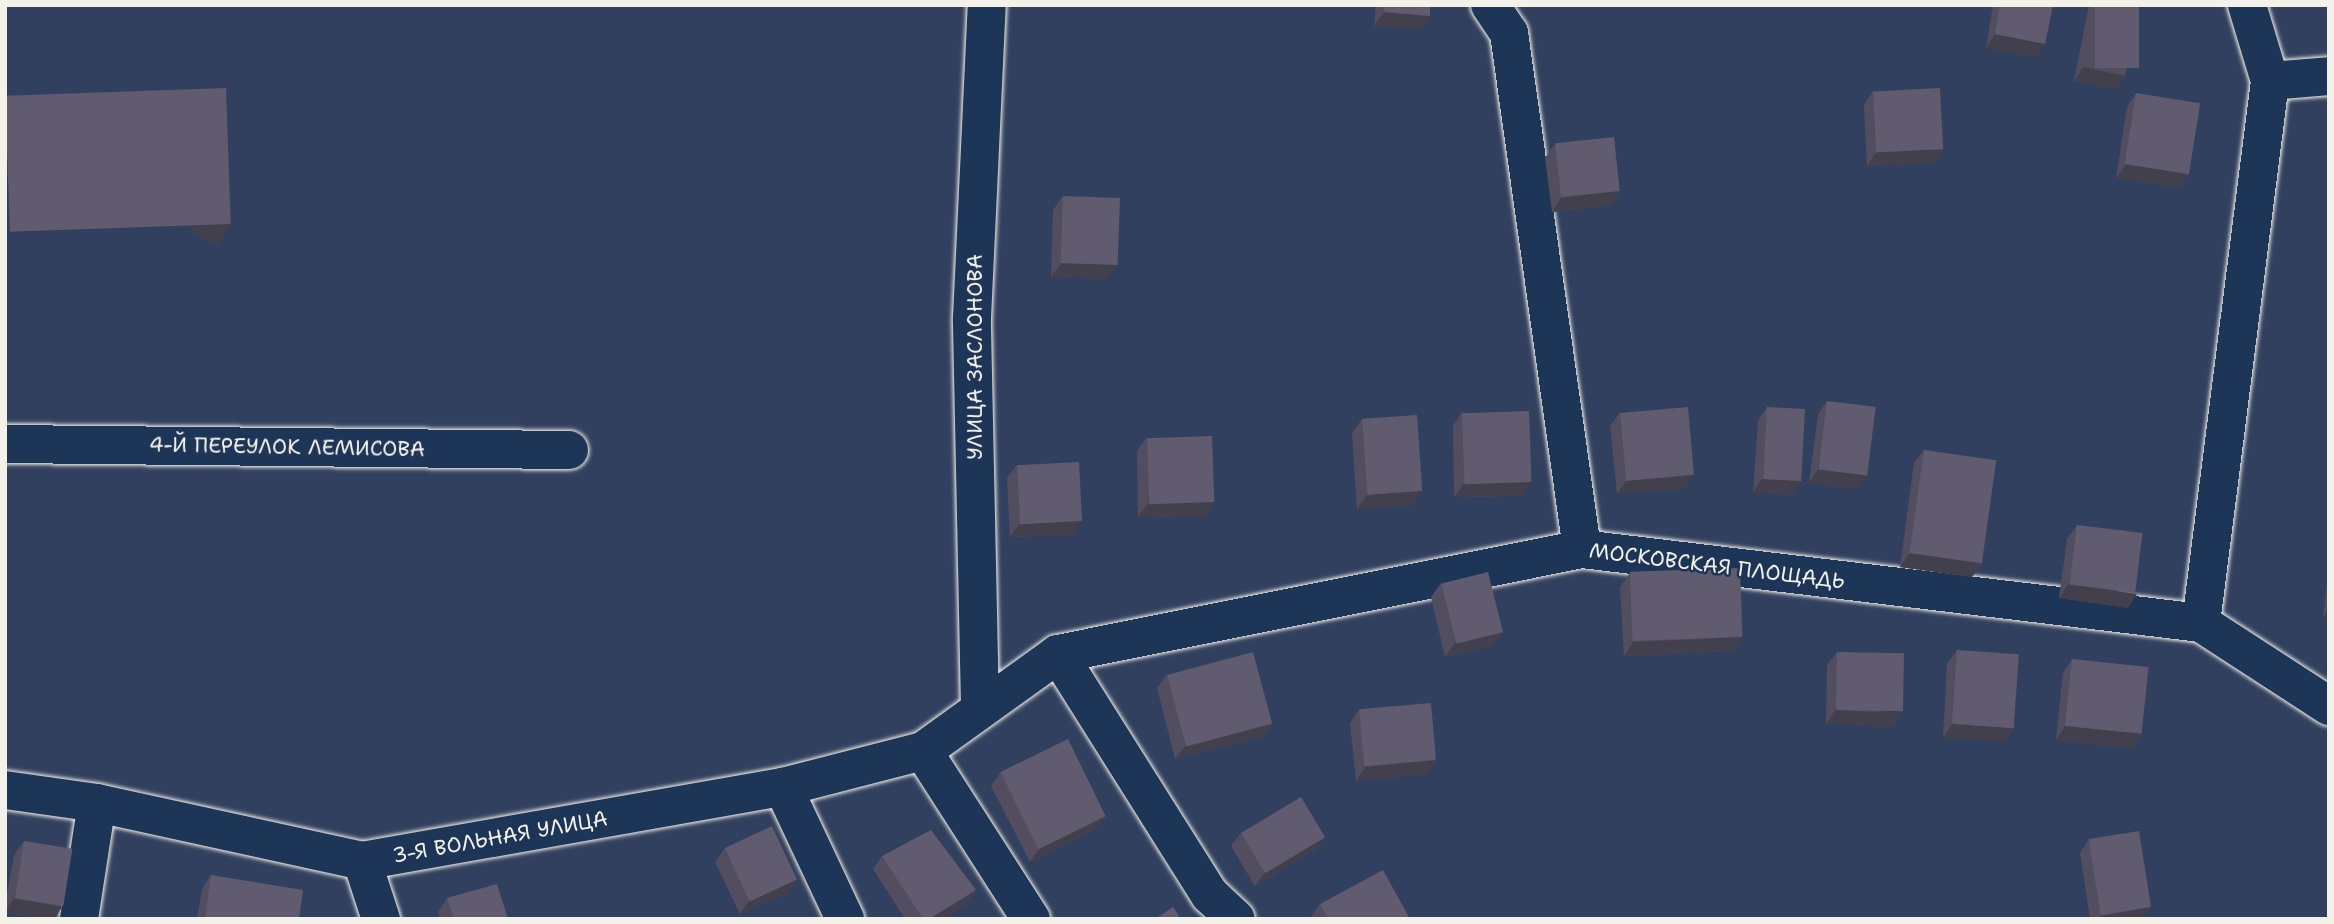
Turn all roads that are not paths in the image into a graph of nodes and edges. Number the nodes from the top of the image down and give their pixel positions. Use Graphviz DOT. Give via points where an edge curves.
graph roads {
  1 [pos="986,5"];
  2 [pos="1490,5"];
  3 [pos="2247,5"];
  4 [pos="2329,76"];
  5 [pos="2270,81"];
  6 [pos="5,444"];
  7 [pos="569,450"];
  8 [pos="1582,549"];
  9 [pos="2201,623"];
  10 [pos="1058,654"];
  11 [pos="2329,706"];
  12 [pos="980,708"];
  13 [pos="923,751"];
  14 [pos="783,787"];
  15 [pos="5,790"];
  16 [pos="97,803"];
  17 [pos="362,861"];
  18 [pos="79,919"];
  19 [pos="381,919"];
  20 [pos="845,919"];
  21 [pos="1031,919"];
  22 [pos="1236,919"];
  1 -- 12 [label="street, УЛИЦА ЗАСЛОНОВА" via="972,318"];
  2 -- 8 [label="street" via="1508,33"];
  3 -- 5 [label="street"];
  4 -- 5 [label="street"];
  5 -- 9 [label="street"];
  6 -- 7 [label="street, 4-Й ПЕРЕУЛОК ЛЕМИСОВА"];
  8 -- 9 [label="street, МОСКОВСКАЯ ПЛОЩАДЬ"];
  8 -- 10 [label="street, МОСКОВСКАЯ ПЛОЩАДЬ"];
  9 -- 11 [label="street, МОСКОВСКАЯ ПЛОЩАДЬ"];
  10 -- 12 [label="street, МОСКОВСКАЯ ПЛОЩАДЬ"];
  10 -- 22 [label="street" via="1210,895"];
  12 -- 13 [label="street, 3-Я ВОЛЬНАЯ УЛИЦА"];
  13 -- 14 [label="street, 3-Я ВОЛЬНАЯ УЛИЦА"];
  13 -- 21 [label="street"];
  14 -- 17 [label="street, 3-Я ВОЛЬНАЯ УЛИЦА"];
  14 -- 20 [label="street"];
  15 -- 16 [label="street, 3-Я ВОЛЬНАЯ УЛИЦА"];
  16 -- 17 [label="street, 3-Я ВОЛЬНАЯ УЛИЦА"];
  16 -- 18 [label="street"];
  17 -- 19 [label="street"];
}
